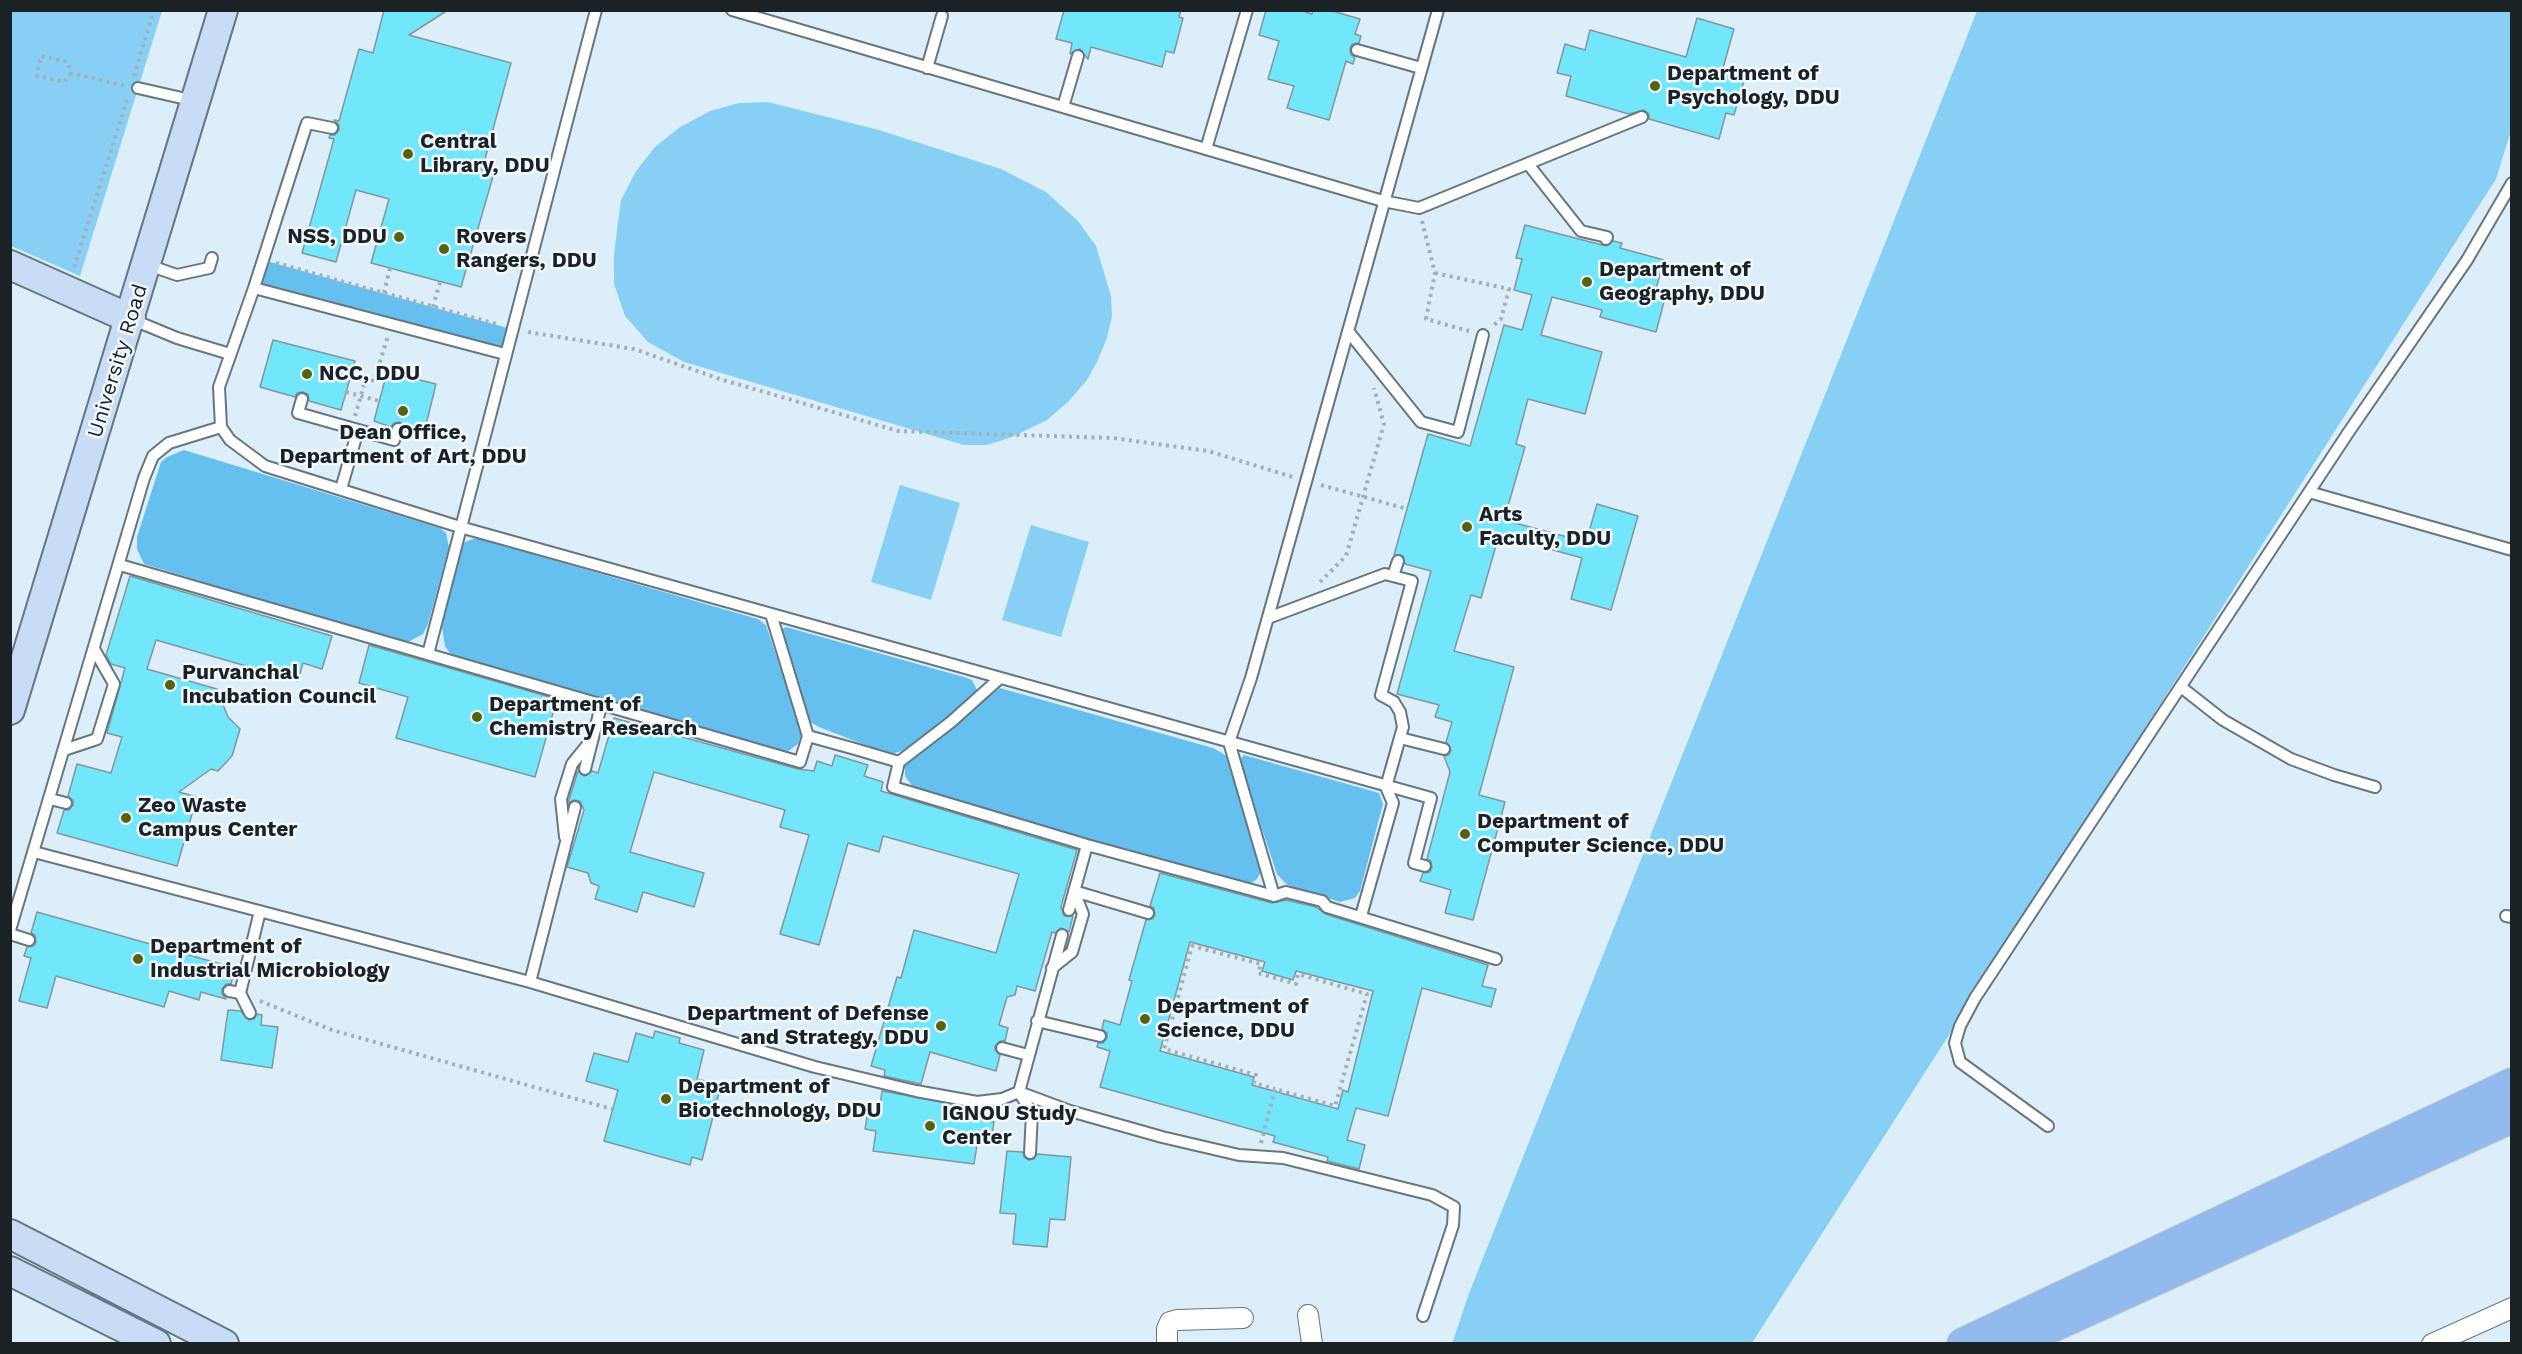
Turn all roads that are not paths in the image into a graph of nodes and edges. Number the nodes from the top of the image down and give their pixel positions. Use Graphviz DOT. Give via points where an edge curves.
graph roads {
  1 [pos="223,10"];
  2 [pos="596,10"];
  3 [pos="732,10"];
  4 [pos="1247,10"];
  5 [pos="1437,10"];
  6 [pos="942,16"];
  7 [pos="1357,50"];
  8 [pos="1078,56"];
  9 [pos="927,68"];
  10 [pos="1421,68"];
  11 [pos="134,88"];
  12 [pos="195,101"];
  13 [pos="1063,107"];
  14 [pos="1642,117"];
  15 [pos="332,128"];
  16 [pos="1206,149"];
  17 [pos="1528,164"];
  18 [pos="2511,183"];
  19 [pos="1383,201"];
  20 [pos="1606,239"];
  21 [pos="212,258"];
  22 [pos="10,265"];
  23 [pos="147,265"];
  24 [pos="254,288"];
  25 [pos="131,319"];
  26 [pos="1347,331"];
  27 [pos="1483,335"];
  28 [pos="230,354"];
  29 [pos="505,354"];
  30 [pos="302,399"];
  31 [pos="221,427"];
  32 [pos="355,429"];
  33 [pos="398,429"];
  34 [pos="341,489"];
  35 [pos="2309,492"];
  36 [pos="460,527"];
  37 [pos="2511,550"];
  38 [pos="1398,561"];
  39 [pos="120,565"];
  40 [pos="1393,576"];
  41 [pos="771,614"];
  42 [pos="1268,618"];
  43 [pos="94,649"];
  44 [pos="428,654"];
  45 [pos="1000,678"];
  46 [pos="2181,687"];
  47 [pos="601,706"];
  48 [pos="10,710"];
  49 [pos="808,736"];
  50 [pos="593,738"];
  51 [pos="1400,738"];
  52 [pos="1229,742"];
  53 [pos="1444,749"];
  54 [pos="64,750"];
  55 [pos="899,762"];
  56 [pos="585,769"];
  57 [pos="1386,787"];
  58 [pos="2375,787"];
  59 [pos="50,799"];
  60 [pos="66,803"];
  61 [pos="575,807"];
  62 [pos="565,844"];
  63 [pos="1087,845"];
  64 [pos="34,852"];
  65 [pos="1425,866"];
  66 [pos="1074,891"];
  67 [pos="1274,896"];
  68 [pos="1069,910"];
  69 [pos="260,911"];
  70 [pos="1148,913"];
  71 [pos="1361,916"];
  72 [pos="10,932"];
  73 [pos="1062,935"];
  74 [pos="29,940"];
  75 [pos="1496,959"];
  76 [pos="1052,968"];
  77 [pos="530,981"];
  78 [pos="229,991"];
  79 [pos="240,993"];
  80 [pos="250,1013"];
  81 [pos="1037,1022"];
  82 [pos="1100,1036"];
  83 [pos="1002,1048"];
  84 [pos="1028,1055"];
  85 [pos="2511,1084"];
  86 [pos="1019,1092"];
  87 [pos="2511,1117"];
  88 [pos="2048,1126"];
  89 [pos="1030,1153"];
  90 [pos="10,1234"];
  91 [pos="10,1271"];
  92 [pos="2511,1308"];
  93 [pos="1308,1315"];
  94 [pos="1423,1316"];
  95 [pos="1243,1318"];
  96 [pos="120,1335"];
  97 [pos="2032,1340"];
  98 [pos="156,1344"];
  99 [pos="224,1344"];
  100 [pos="1167,1344"];
  101 [pos="1312,1344"];
  102 [pos="1963,1344"];
  103 [pos="2432,1344"];
  1 -- 12 [label="main road, University Road"];
  2 -- 29 [label="lane"];
  3 -- 9 [label="lane"];
  4 -- 16 [label="lane"];
  5 -- 10 [label="lane"];
  6 -- 9 [label="lane"];
  7 -- 10 [label="lane"];
  8 -- 13 [label="lane"];
  9 -- 13 [label="lane"];
  10 -- 19 [label="lane"];
  11 -- 12 [label="lane"];
  12 -- 23 [label="main road, University Road"];
  13 -- 16 [label="lane"];
  14 -- 17 [label="lane"];
  15 -- 24 [label="lane" via="307,123"];
  16 -- 19 [label="lane"];
  17 -- 19 [label="lane" via="1419,208"];
  17 -- 20 [label="lane" via="1581,231"];
  18 -- 35 [label="lane" via="2467,260"];
  19 -- 26 [label="lane"];
  21 -- 23 [label="lane" via="209,268 177,275"];
  22 -- 25 [label="main road"];
  23 -- 25 [label="main road, University Road"];
  24 -- 28 [label="lane"];
  24 -- 29 [label="lane"];
  25 -- 28 [label="lane"];
  25 -- 48 [label="main road, University Road"];
  26 -- 27 [label="lane" via="1421,422 1434,431 1458,432"];
  26 -- 42 [label="lane"];
  28 -- 31 [label="lane" via="219,387"];
  29 -- 36 [label="lane"];
  30 -- 32 [label="lane" via="298,413"];
  31 -- 34 [label="lane" via="230,440 266,466"];
  31 -- 39 [label="lane" via="168,443 153,456"];
  32 -- 33 [label="lane" via="394,440"];
  32 -- 34 [label="lane"];
  34 -- 36 [label="lane"];
  35 -- 37 [label="lane"];
  35 -- 46 [label="lane"];
  36 -- 41 [label="lane"];
  36 -- 44 [label="lane"];
  38 -- 40 [label="lane"];
  39 -- 43 [label="lane"];
  39 -- 44 [label="lane"];
  40 -- 42 [label="lane" via="1385,574"];
  40 -- 51 [label="lane" via="1412,580 1381,695 1394,702 1400,712"];
  41 -- 45 [label="lane"];
  41 -- 49 [label="lane"];
  42 -- 52 [label="lane"];
  43 -- 54 [label="lane"];
  43 -- 54 [label="lane" via="114,684 109,712 97,739"];
  44 -- 47 [label="lane"];
  45 -- 52 [label="lane"];
  45 -- 55 [label="lane"];
  46 -- 58 [label="lane" via="2223,720 2291,759"];
  46 -- 88 [label="lane" via="1960,1026 1955,1043 1960,1062"];
  47 -- 49 [label="lane" via="800,762"];
  47 -- 50 [label="lane"];
  49 -- 55 [label="lane" via="853,754"];
  50 -- 56 [label="lane"];
  50 -- 62 [label="lane" via="572,764 561,799"];
  51 -- 53 [label="lane"];
  51 -- 57 [label="lane"];
  52 -- 57 [label="lane"];
  52 -- 67 [label="lane"];
  54 -- 59 [label="lane"];
  55 -- 63 [label="lane" via="893,787"];
  57 -- 65 [label="lane" via="1431,798 1414,863"];
  57 -- 71 [label="lane" via="1393,802"];
  59 -- 60 [label="lane"];
  59 -- 64 [label="lane"];
  61 -- 62 [label="lane"];
  62 -- 77 [label="lane"];
  63 -- 66 [label="lane"];
  63 -- 67 [label="lane"];
  64 -- 69 [label="lane"];
  64 -- 72 [label="lane"];
  66 -- 68 [label="lane"];
  66 -- 70 [label="lane"];
  66 -- 76 [label="lane" via="1083,914 1072,952"];
  67 -- 71 [label="lane" via="1286,892"];
  69 -- 77 [label="lane"];
  69 -- 79 [label="lane"];
  71 -- 75 [label="lane"];
  72 -- 74 [label="lane"];
  73 -- 76 [label="lane"];
  76 -- 81 [label="lane"];
  77 -- 86 [label="lane" via="668,1029 932,1097 977,1101 1002,1099"];
  78 -- 79 [label="lane"];
  79 -- 80 [label="lane"];
  81 -- 82 [label="lane"];
  81 -- 84 [label="lane"];
  83 -- 84 [label="lane"];
  84 -- 86 [label="lane"];
  85 -- 102 [label="main road"];
  86 -- 89 [label="lane" via="1032,1113"];
  86 -- 94 [label="lane" via="1162,1137 1239,1155 1284,1158 1432,1195 1454,1207 1453,1225"];
  87 -- 97 [label="main road"];
  90 -- 99 [label="main road"];
  91 -- 96 [label="main road"];
  92 -- 103 [label="street"];
  93 -- 101 [label="street"];
  95 -- 100 [label="street" via="1170,1322"];
  96 -- 98 [label="main road"];
}
